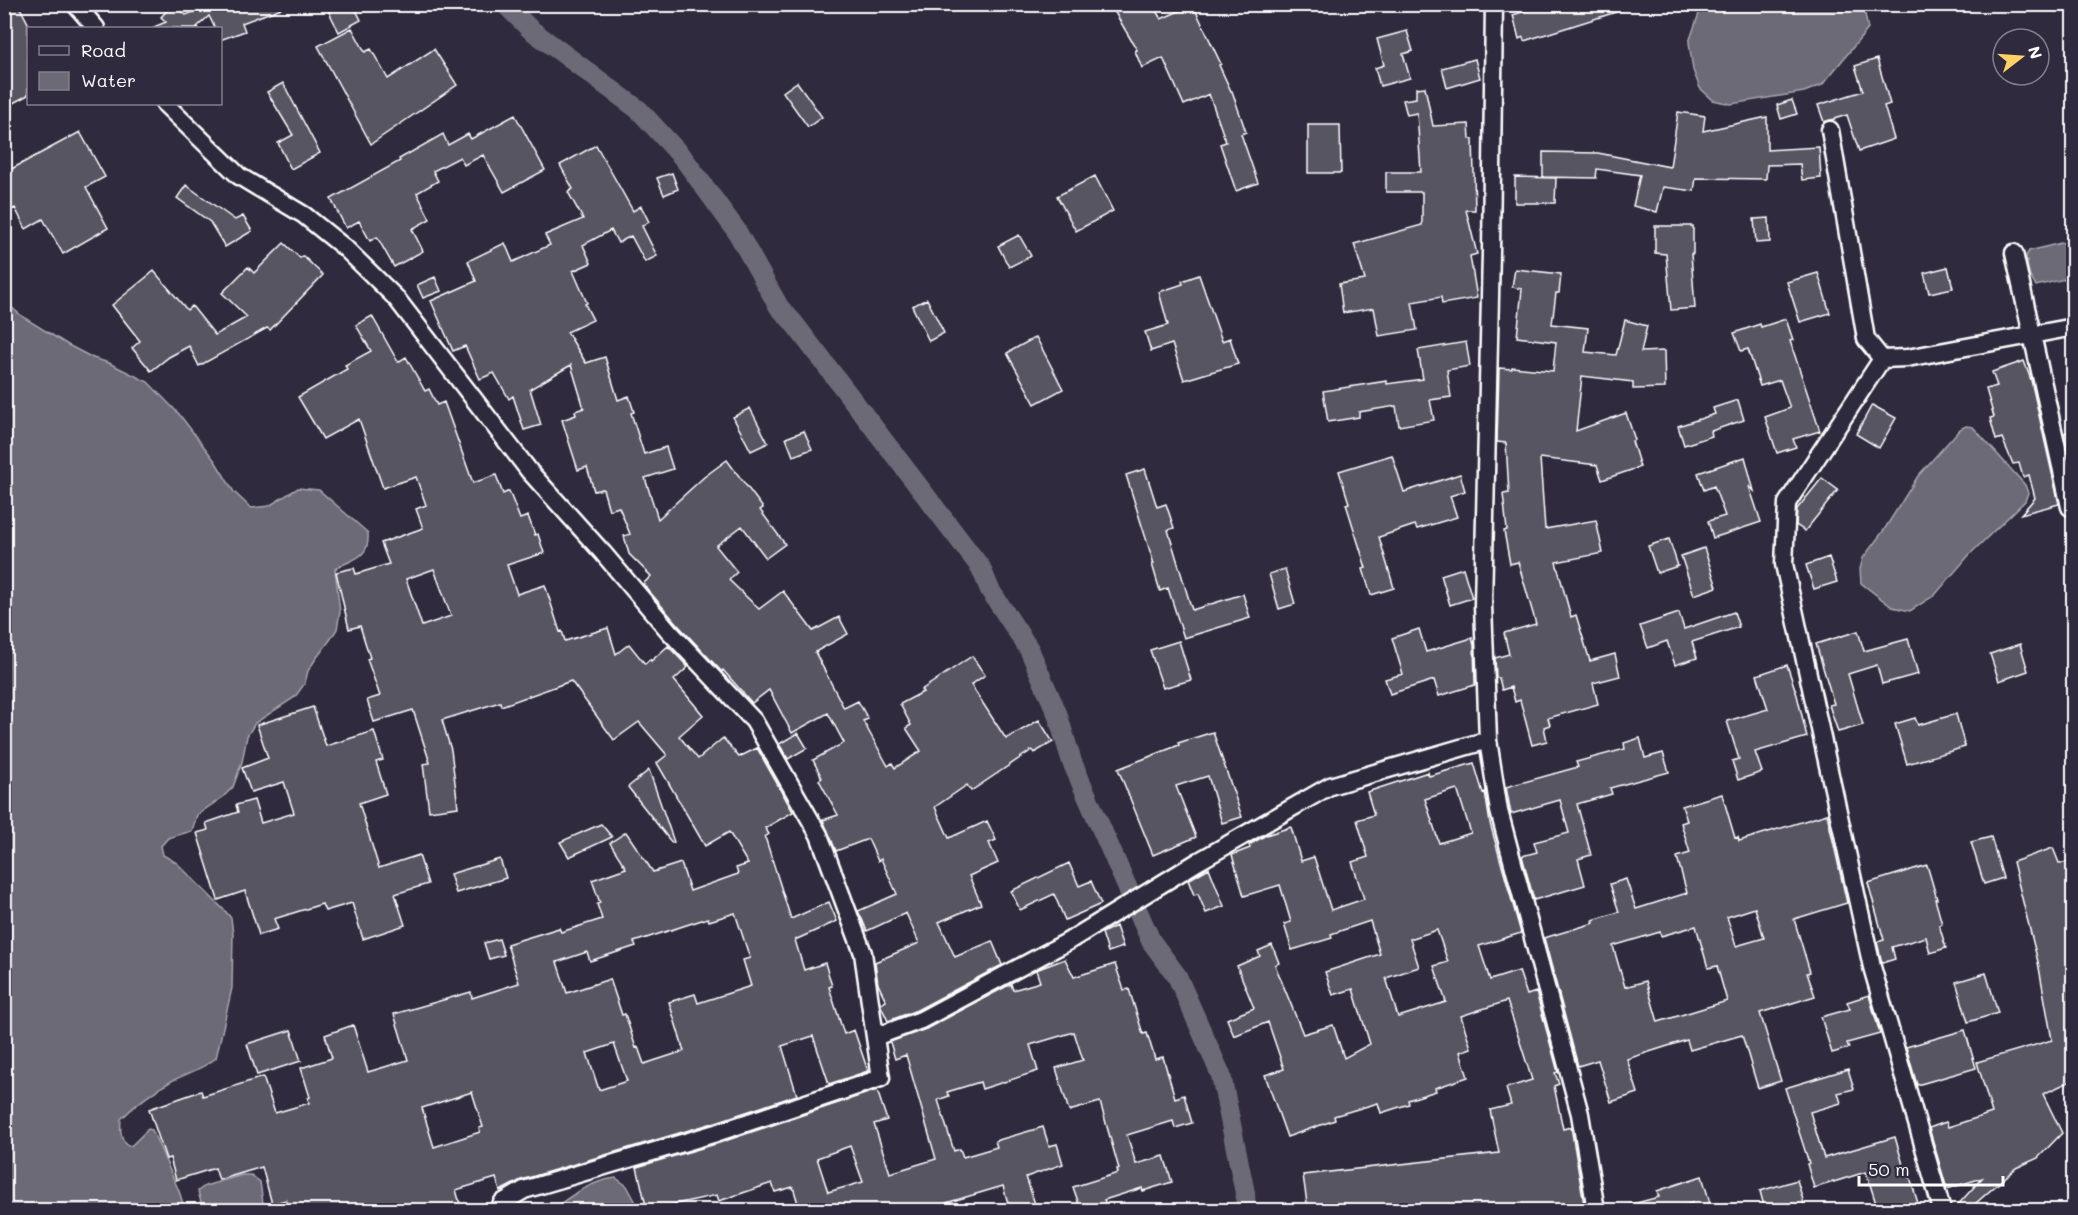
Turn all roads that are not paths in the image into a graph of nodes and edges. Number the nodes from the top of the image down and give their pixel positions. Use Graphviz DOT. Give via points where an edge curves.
graph roads {
  1 [pos="75,4"];
  2 [pos="1494,4"];
  3 [pos="95,27"];
  4 [pos="166,105"];
  5 [pos="1830,130"];
  6 [pos="2014,253"];
  7 [pos="2073,327"];
  8 [pos="2031,335"];
  9 [pos="1882,359"];
  10 [pos="2070,507"];
  11 [pos="1488,740"];
  12 [pos="875,1037"];
  13 [pos="499,1210"];
  14 [pos="1596,1210"];
  15 [pos="1942,1210"];
  1 -- 3 [label="street"];
  2 -- 11 [label="street" via="1483,604"];
  4 -- 12 [label="street" via="239,176 304,215 396,298 530,472 669,631 754,721 819,835 863,953"];
  5 -- 9 [label="street" via="1866,339"];
  6 -- 8 [label="street"];
  7 -- 8 [label="street"];
  8 -- 9 [label="street"];
  8 -- 10 [label="street"];
  9 -- 15 [label="street" via="1787,503 1784,564 1872,967"];
  11 -- 12 [label="street" via="1330,786 1067,942 921,1020"];
  11 -- 14 [label="street" via="1498,811 1580,1114"];
  12 -- 13 [label="street" via="881,1078 716,1134 524,1190 502,1203"];
}
